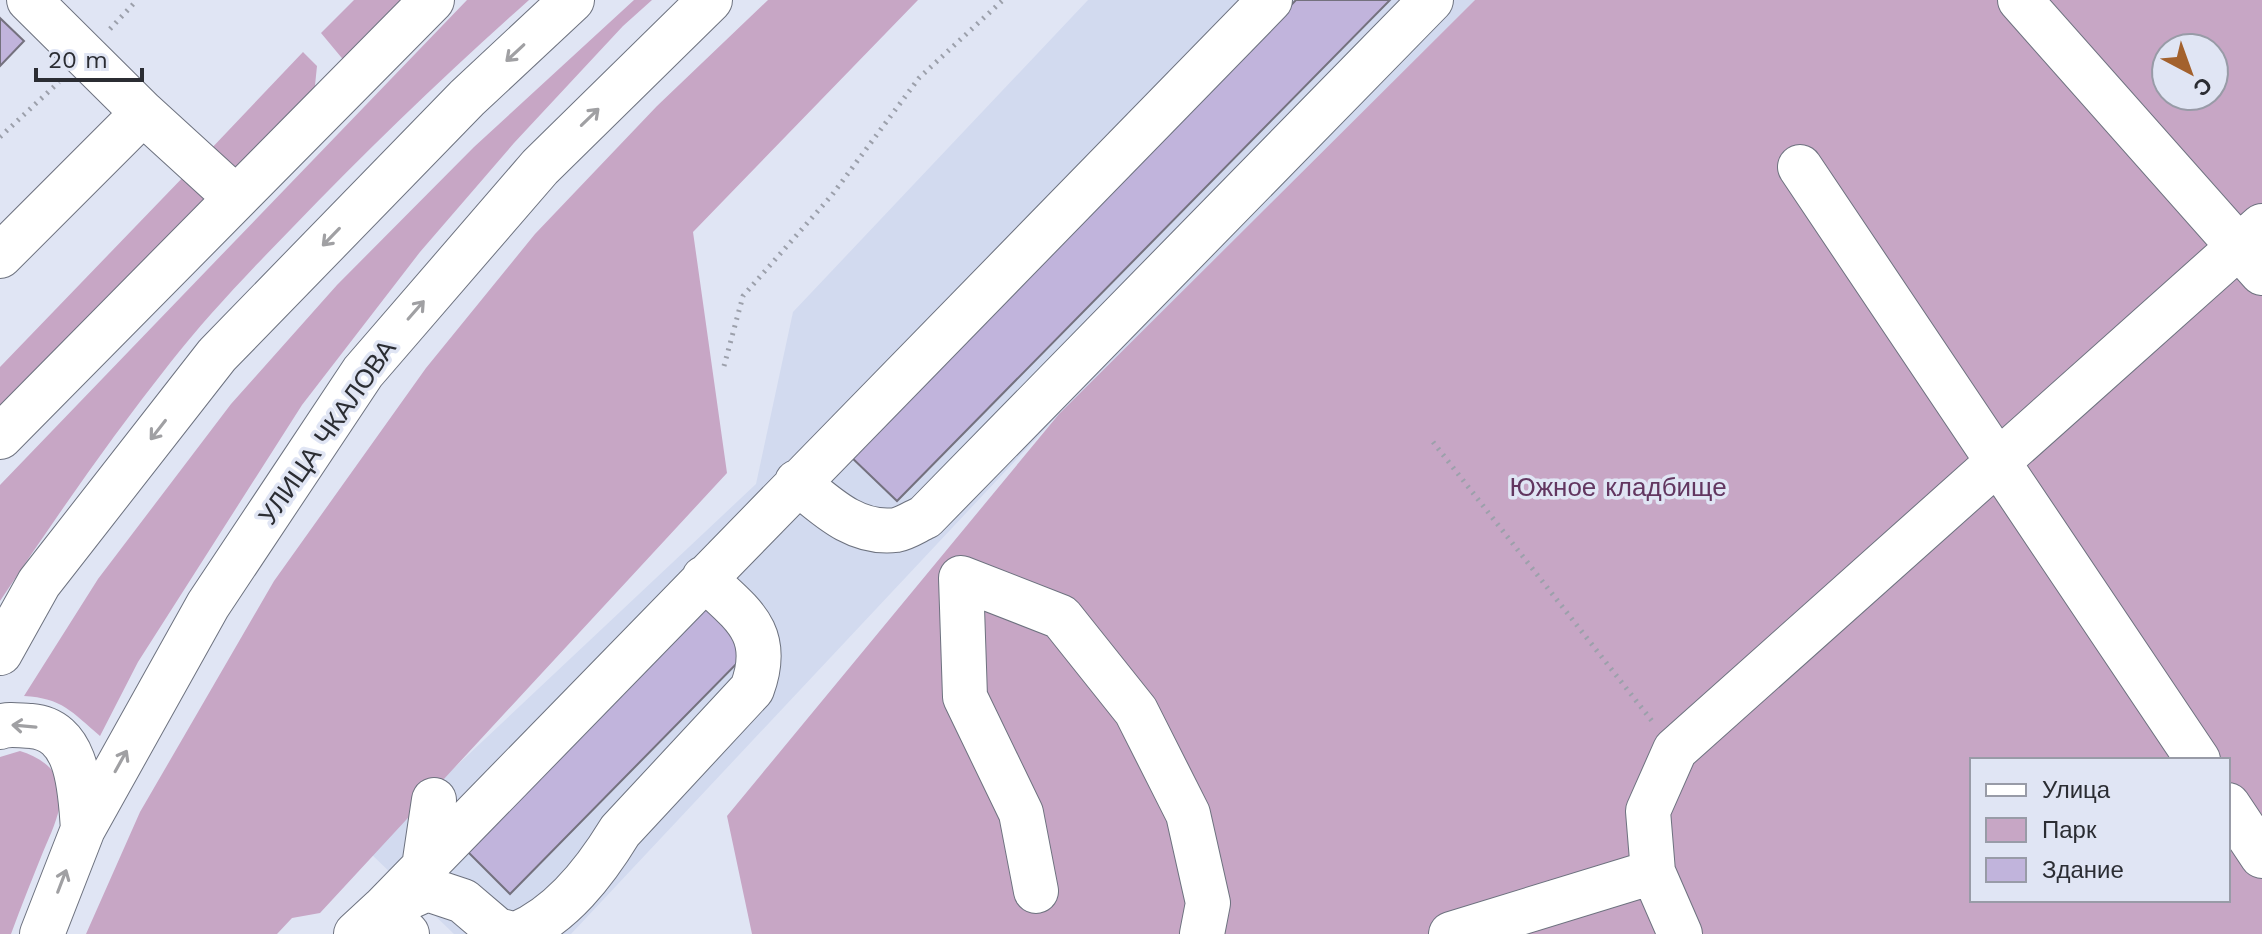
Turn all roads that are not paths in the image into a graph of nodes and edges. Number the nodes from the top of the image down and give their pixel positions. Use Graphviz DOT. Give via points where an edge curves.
graph roads {
  1 [pos="29,0"];
  2 [pos="432,0"];
  3 [pos="572,0"];
  4 [pos="710,0"];
  5 [pos="1270,0"];
  6 [pos="1431,0"];
  7 [pos="2020,0"];
  8 [pos="143,113"];
  9 [pos="1800,167"];
  10 [pos="235,197"];
  11 [pos="2254,248"];
  12 [pos="0,256"];
  13 [pos="0,437"];
  14 [pos="1998,461"];
  15 [pos="797,482"];
  16 [pos="704,578"];
  17 [pos="0,653"];
  18 [pos="0,727"];
  19 [pos="2197,758"];
  20 [pos="434,800"];
  21 [pos="2230,808"];
  22 [pos="83,829"];
  23 [pos="2262,856"];
  24 [pos="424,867"];
  25 [pos="1653,872"];
  26 [pos="1036,891"];
  27 [pos="382,926"];
  28 [pos="42,934"];
  29 [pos="515,934"];
  30 [pos="1202,934"];
  31 [pos="1451,934"];
  32 [pos="1680,934"];
  1 -- 8 [label="main road"];
  2 -- 10 [label="main road"];
  3 -- 17 [label="main road, one-way" via="467,98 217,355 39,583"];
  22 -- 4 [label="main road, УЛИЦА ЧКАЛОВА, one-way" via="208,605 363,372 540,167"];
  5 -- 15 [label="main road"];
  6 -- 15 [label="main road" via="925,517 899,530 870,530 838,516"];
  7 -- 11 [label="main road"];
  8 -- 10 [label="main road"];
  8 -- 12 [label="main road"];
  9 -- 14 [label="main road"];
  10 -- 13 [label="main road"];
  11 -- 14 [label="main road"];
  14 -- 19 [label="main road"];
  14 -- 25 [label="main road" via="1675,750 1648,811"];
  15 -- 16 [label="main road"];
  16 -- 24 [label="main road"];
  16 -- 29 [label="main road" via="753,629 759,668 752,689 620,831 579,888 539,925"];
  22 -- 18 [label="main road, one-way" via="79,777 67,748 44,727"];
  20 -- 24 [label="main road"];
  21 -- 23 [label="main road"];
  28 -- 22 [label="main road, УЛИЦА ЧКАЛОВА, one-way"];
  24 -- 27 [label="main road"];
  25 -- 31 [label="main road"];
  25 -- 32 [label="main road"];
  26 -- 30 [label="main road" via="1021,813 965,697 961,578 1061,617 1136,711 1188,814 1208,903"];
  27 -- 29 [label="main road" via="427,889 463,901 497,930"];
}
